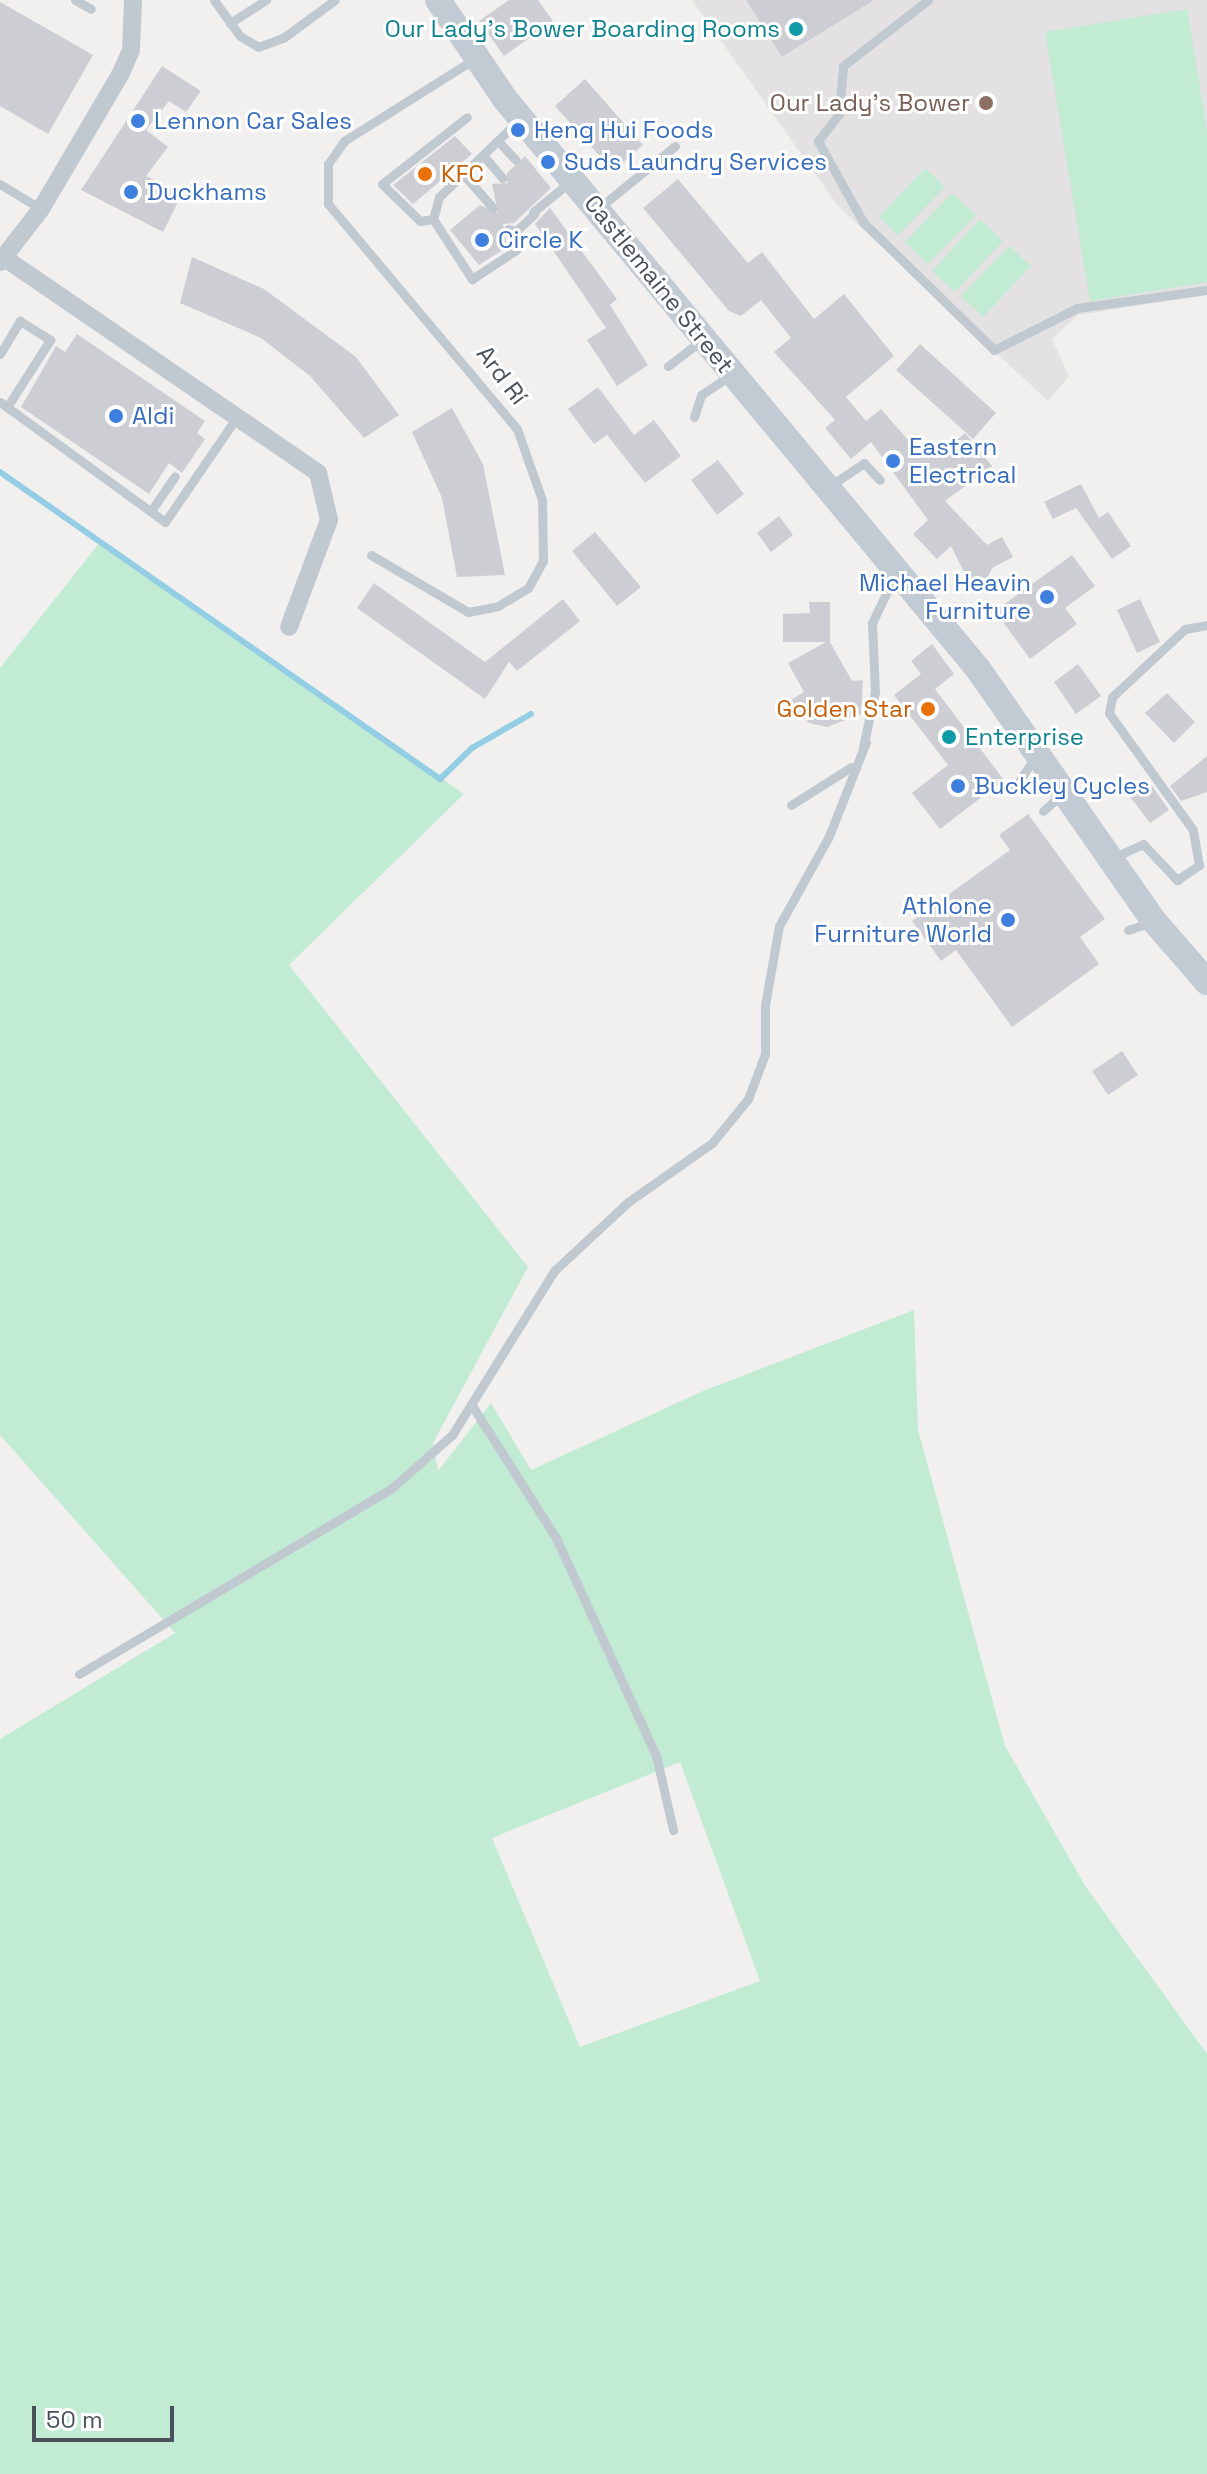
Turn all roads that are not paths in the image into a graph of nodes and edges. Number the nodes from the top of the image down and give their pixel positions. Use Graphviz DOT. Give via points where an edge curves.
graph roads {
  1 [pos="75,0"];
  2 [pos="133,0"];
  3 [pos="214,0"];
  4 [pos="266,0"];
  5 [pos="335,0"];
  6 [pos="438,0"];
  7 [pos="928,0"];
  8 [pos="91,9"];
  9 [pos="230,23"];
  10 [pos="474,59"];
  11 [pos="467,117"];
  12 [pos="522,118"];
  13 [pos="498,141"];
  14 [pos="675,146"];
  15 [pos="483,155"];
  16 [pos="516,160"];
  17 [pos="464,175"];
  18 [pos="502,178"];
  19 [pos="574,178"];
  20 [pos="0,184"];
  21 [pos="493,208"];
  22 [pos="599,208"];
  23 [pos="41,209"];
  24 [pos="433,219"];
  25 [pos="1,259"];
  26 [pos="1207,290"];
  27 [pos="705,338"];
  28 [pos="0,354"];
  29 [pos="668,366"];
  30 [pos="731,374"];
  31 [pos="4,405"];
  32 [pos="239,415"];
  33 [pos="694,417"];
  34 [pos="175,476"];
  35 [pos="880,480"];
  36 [pos="824,490"];
  37 [pos="151,511"];
  38 [pos="371,555"];
  39 [pos="892,567"];
  40 [pos="1207,625"];
  41 [pos="289,627"];
  42 [pos="866,742"];
  43 [pos="1037,754"];
  44 [pos="1012,792"];
  45 [pos="1063,793"];
  46 [pos="791,805"];
  47 [pos="1043,811"];
  48 [pos="1112,858"];
  49 [pos="1154,921"];
  50 [pos="1128,930"];
  51 [pos="1207,982"];
  52 [pos="471,1404"];
  53 [pos="79,1674"];
  54 [pos="673,1830"];
  1 -- 8 [label="lane"];
  2 -- 23 [label="street" via="131,50"];
  3 -- 9 [label="lane"];
  4 -- 9 [label="lane"];
  5 -- 9 [label="lane" via="283,38 258,47"];
  6 -- 10 [label="main road, Castlemaine Street"];
  7 -- 26 [label="lane" via="843,66 839,114 818,141 863,222 994,350 1077,308"];
  10 -- 12 [label="main road, Castlemaine Street"];
  10 -- 38 [label="lane, Ard Rí" via="337,149 326,178 328,204 460,352 517,429 546,531 543,561 528,588 498,606 468,612"];
  11 -- 24 [label="lane" via="382,184 420,221"];
  12 -- 13 [label="lane"];
  12 -- 19 [label="main road, Castlemaine Street"];
  13 -- 15 [label="lane"];
  13 -- 16 [label="lane"];
  14 -- 22 [label="lane"];
  15 -- 17 [label="lane"];
  15 -- 18 [label="lane"];
  17 -- 21 [label="lane"];
  17 -- 24 [label="lane" via="439,197"];
  19 -- 22 [label="main road, Castlemaine Street"];
  19 -- 24 [label="lane" via="516,231 508,229 516,250 472,279"];
  20 -- 23 [label="lane"];
  22 -- 27 [label="main road, Castlemaine Street"];
  23 -- 25 [label="street"];
  25 -- 32 [label="street"];
  27 -- 29 [label="lane"];
  27 -- 30 [label="main road, Castlemaine Street"];
  28 -- 31 [label="lane" via="20,321 50,340"];
  30 -- 33 [label="lane" via="701,395"];
  30 -- 36 [label="main road, Castlemaine Street"];
  31 -- 37 [label="lane"];
  32 -- 37 [label="lane" via="165,522"];
  32 -- 41 [label="street" via="318,473 328,497 322,555"];
  34 -- 37 [label="lane"];
  35 -- 36 [label="lane" via="864,463"];
  36 -- 39 [label="main road, Castlemaine Street"];
  39 -- 42 [label="lane" via="872,623 875,692"];
  39 -- 43 [label="main road, Castlemaine Street" via="954,630"];
  40 -- 48 [label="lane" via="1185,629 1112,697 1109,713 1193,830 1199,865 1177,880 1143,844"];
  42 -- 46 [label="lane" via="847,774"];
  42 -- 52 [label="lane" via="829,836 779,926 765,1005 765,1054 748,1099 712,1143 628,1202 554,1271"];
  43 -- 44 [label="lane"];
  43 -- 45 [label="main road, Castlemaine Street"];
  45 -- 47 [label="lane"];
  45 -- 48 [label="main road, Castlemaine Street"];
  48 -- 49 [label="main road, Castlemaine Street"];
  49 -- 50 [label="lane"];
  49 -- 51 [label="main road, Castlemaine Street"];
  52 -- 53 [label="lane" via="452,1435 392,1488"];
  52 -- 54 [label="lane" via="556,1538 656,1755"];
}
